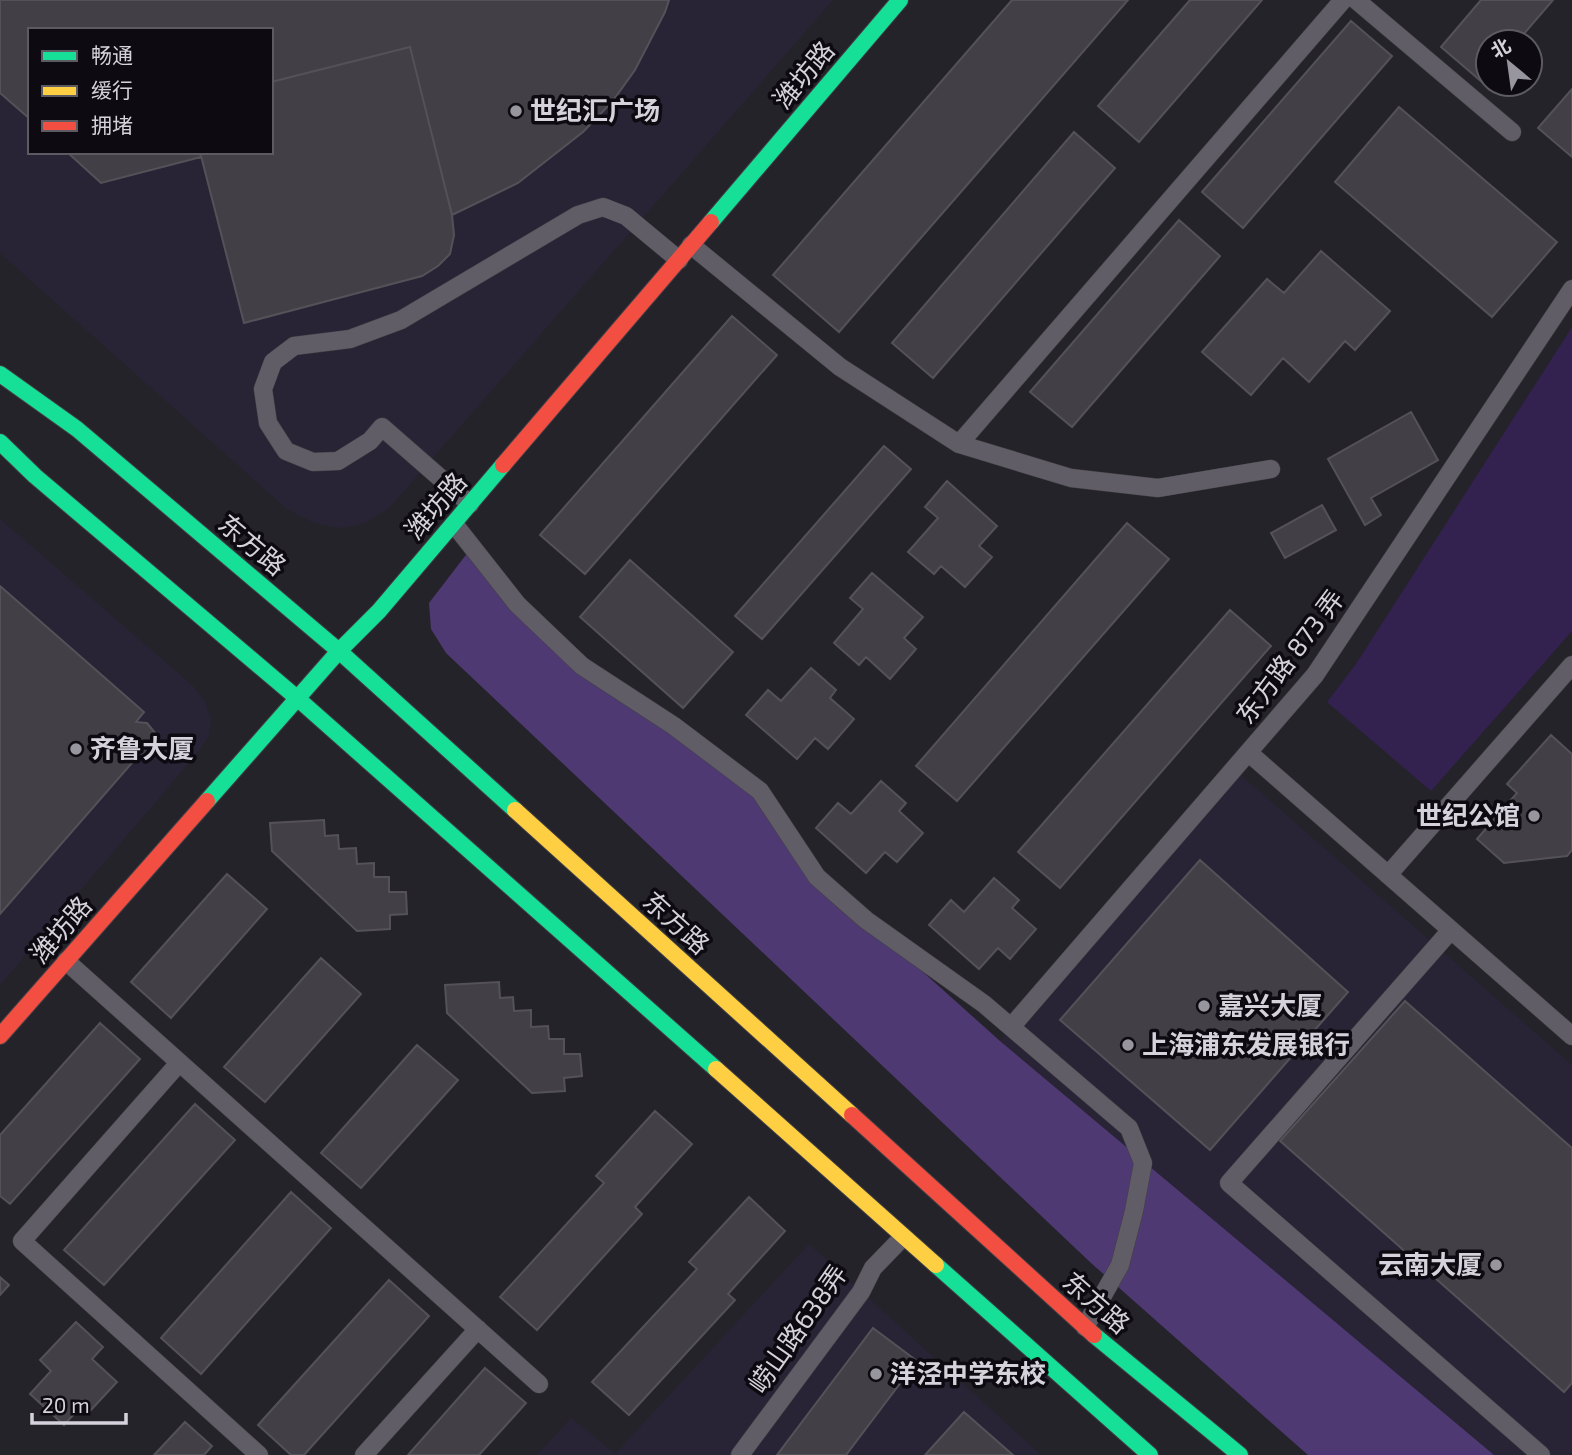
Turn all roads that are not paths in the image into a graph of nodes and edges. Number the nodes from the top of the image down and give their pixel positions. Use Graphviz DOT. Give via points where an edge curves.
graph roads {
  1 [pos="900,0"];
  2 [pos="1343,0"];
  3 [pos="1356,0"];
  4 [pos="1512,132"];
  5 [pos="691,245"];
  6 [pos="679,260"];
  7 [pos="1572,289"];
  8 [pos="19,369"];
  9 [pos="0,374"];
  10 [pos="77,429"];
  11 [pos="0,442"];
  12 [pos="959,444"];
  13 [pos="0,454"];
  14 [pos="1270,469"];
  15 [pos="35,477"];
  16 [pos="470,504"];
  17 [pos="454,524"];
  18 [pos="339,651"];
  19 [pos="1572,665"];
  20 [pos="297,698"];
  21 [pos="1249,753"];
  22 [pos="1388,875"];
  23 [pos="1451,930"];
  24 [pos="66,961"];
  25 [pos="1011,1027"];
  26 [pos="0,1036"];
  27 [pos="1572,1036"];
  28 [pos="179,1063"];
  29 [pos="903,1237"];
  30 [pos="1084,1327"];
  31 [pos="478,1329"];
  32 [pos="539,1384"];
  33 [pos="259,1455"];
  34 [pos="364,1455"];
  35 [pos="740,1455"];
  36 [pos="1150,1455"];
  37 [pos="1240,1455"];
  38 [pos="1541,1455"];
  1 -- 5 [label="main road, 潍坊路"];
  2 -- 12 [label="lane"];
  3 -- 4 [label="lane"];
  5 -- 6 [label="main road, 潍坊路"];
  5 -- 12 [label="lane" via="840,367"];
  6 -- 16 [label="main road, 潍坊路"];
  6 -- 16 [label="lane" via="626,216 603,207 579,215 401,320 350,339 294,346 273,362 263,389 268,423 286,451 313,462 338,461 370,441 382,427"];
  7 -- 21 [label="lane, 东方路 873 弄" via="1345,634"];
  8 -- 10 [label="main road, 东方路"];
  9 -- 10 [label="main road, 东方路"];
  10 -- 18 [label="main road, 东方路"];
  11 -- 15 [label="main road"];
  12 -- 14 [label="lane" via="1071,478 1158,488"];
  13 -- 15 [label="main road"];
  15 -- 20 [label="main road"];
  16 -- 17 [label="main road, 潍坊路"];
  17 -- 18 [label="main road, 潍坊路"];
  17 -- 25 [label="lane" via="517,604 582,666 674,726 760,791 817,877 866,920"];
  18 -- 20 [label="main road, 潍坊路"];
  18 -- 30 [label="main road, 东方路"];
  19 -- 22 [label="lane"];
  20 -- 24 [label="main road, 潍坊路"];
  20 -- 29 [label="main road"];
  21 -- 22 [label="lane"];
  21 -- 25 [label="lane, 东方路 873 弄"];
  22 -- 23 [label="lane"];
  23 -- 27 [label="lane"];
  23 -- 38 [label="lane" via="1228,1183"];
  24 -- 26 [label="main road, 潍坊路"];
  24 -- 28 [label="lane"];
  25 -- 30 [label="lane" via="1129,1128 1143,1163 1120,1265"];
  28 -- 31 [label="lane"];
  28 -- 33 [label="lane" via="22,1241"];
  29 -- 35 [label="lane, 崂山路638弄" via="873,1268 861,1292"];
  29 -- 36 [label="main road"];
  30 -- 37 [label="main road, 东方路"];
  31 -- 32 [label="lane"];
  31 -- 34 [label="lane"];
}
